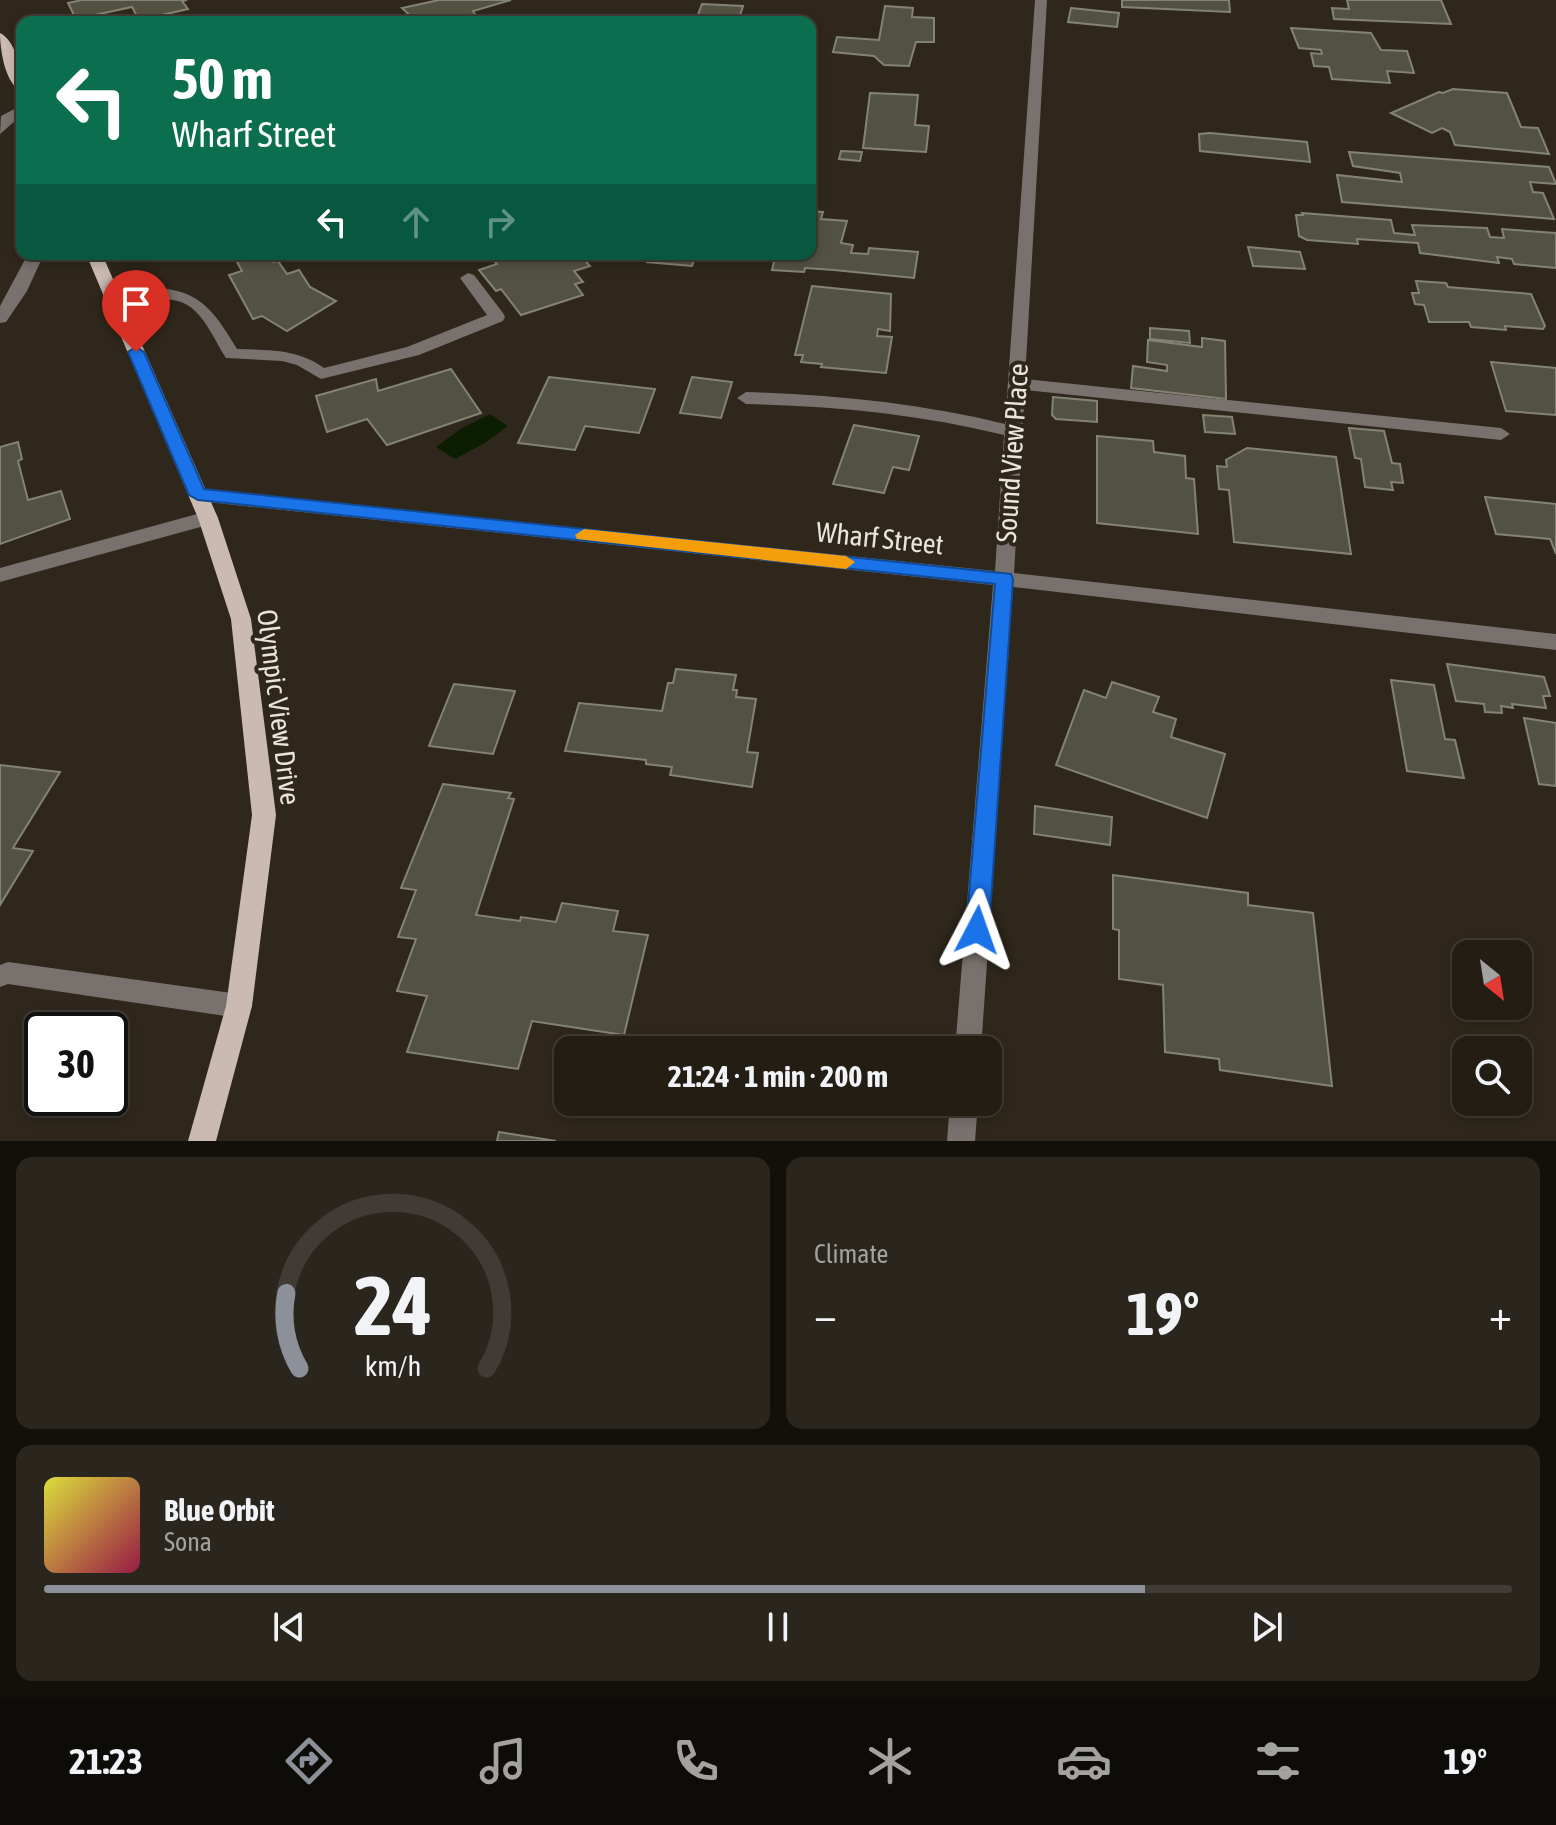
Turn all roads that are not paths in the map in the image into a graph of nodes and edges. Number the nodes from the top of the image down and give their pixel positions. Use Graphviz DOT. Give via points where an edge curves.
graph roads {
  1 [pos="1041,0"];
  2 [pos="0,37"];
  3 [pos="16,74"];
  4 [pos="16,113"];
  5 [pos="0,130"];
  6 [pos="33,260"];
  7 [pos="97,260"];
  8 [pos="468,278"];
  9 [pos="111,294"];
  10 [pos="0,318"];
  11 [pos="1017,384"];
  12 [pos="746,398"];
  13 [pos="1014,432"];
  14 [pos="1501,434"];
  15 [pos="198,495"];
  16 [pos="208,518"];
  17 [pos="0,575"];
  18 [pos="1004,579"];
  19 [pos="1556,642"];
  20 [pos="0,976"];
  21 [pos="239,1006"];
  22 [pos="969,1036"];
  23 [pos="963,1116"];
  24 [pos="202,1141"];
  25 [pos="961,1141"];
  1 -- 11 [label="street, Sound View Place"];
  2 -- 3 [label="main road"];
  4 -- 5 [label="street"];
  6 -- 10 [label="street"];
  7 -- 9 [label="main road, Olympic View Drive"];
  8 -- 9 [label="street" via="497,317 413,351 321,374 303,361 282,356 232,354 204,310 184,298 151,292"];
  9 -- 15 [label="main road, Olympic View Drive"];
  11 -- 13 [label="street, Sound View Place"];
  11 -- 14 [label="street"];
  12 -- 13 [label="street" via="828,400 962,418"];
  13 -- 18 [label="street, Sound View Place"];
  15 -- 16 [label="main road, Olympic View Drive"];
  15 -- 18 [label="street, Wharf Street"];
  16 -- 17 [label="street"];
  16 -- 21 [label="main road, Olympic View Drive" via="241,619 264,815"];
  18 -- 19 [label="street, Wharf Street"];
  18 -- 22 [label="street, Sound View Place"];
  20 -- 21 [label="street"];
  21 -- 24 [label="main road, Olympic View Drive"];
  23 -- 25 [label="street"];
}
